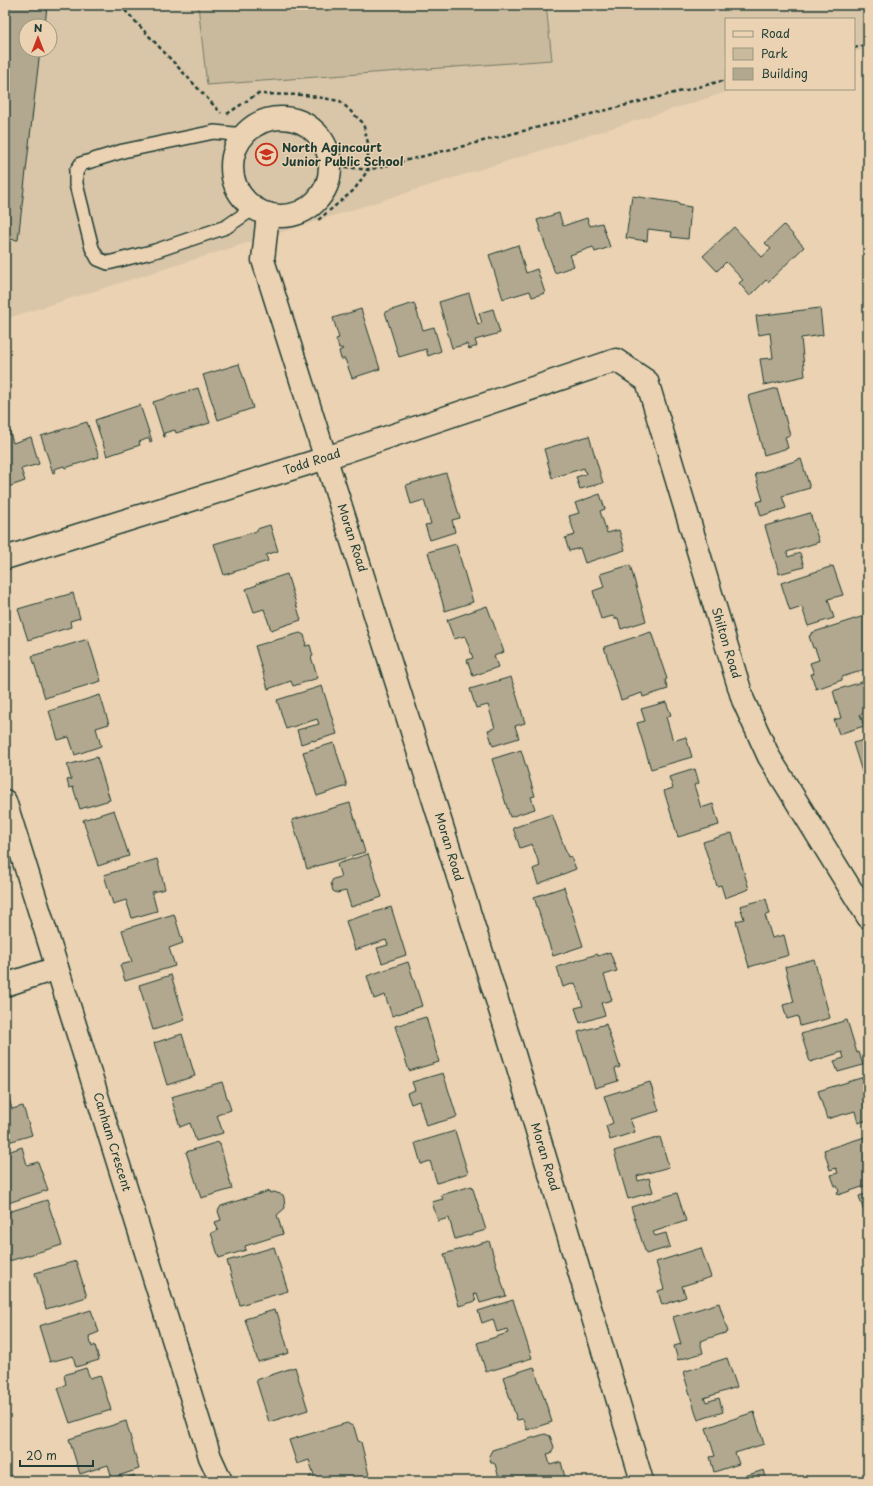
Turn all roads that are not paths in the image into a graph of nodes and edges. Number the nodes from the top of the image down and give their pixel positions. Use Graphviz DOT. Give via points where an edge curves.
graph roads {
  1 [pos="244,135"];
  2 [pos="261,211"];
  3 [pos="616,360"];
  4 [pos="326,458"];
  5 [pos="5,558"];
  6 [pos="5,801"];
  7 [pos="868,917"];
  8 [pos="57,968"];
  9 [pos="5,984"];
  10 [pos="221,1481"];
  11 [pos="642,1481"];
  1 -- 2 [label="street" via="236,146 232,174 244,198"];
  1 -- 2 [label="street" via="263,121 286,117 301,122 309,125 325,142 331,165 329,180 323,194 312,205 299,213 284,216"];
  1 -- 2 [label="lane" via="214,132 123,151 82,164 76,172 76,184 92,248 98,260 108,263 155,251 226,227"];
  2 -- 4 [label="street, Moran Road" via="263,260"];
  3 -- 4 [label="street, Todd Road"];
  3 -- 7 [label="street, Shilton Road" via="647,381 743,700 769,756"];
  4 -- 5 [label="street, Todd Road"];
  4 -- 11 [label="street, Moran Road" via="514,1054"];
  6 -- 8 [label="street, Canham Crescent"];
  8 -- 9 [label="street"];
  8 -- 10 [label="street, Canham Crescent" via="210,1457"];
}
